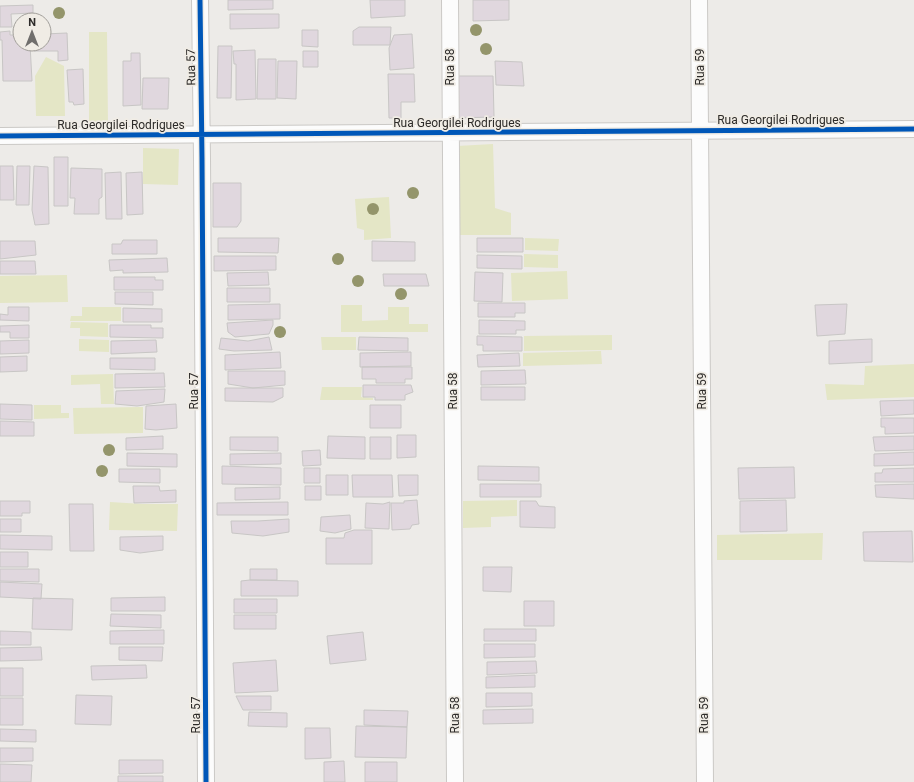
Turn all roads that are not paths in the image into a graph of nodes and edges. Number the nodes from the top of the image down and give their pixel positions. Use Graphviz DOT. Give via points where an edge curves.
graph roads {
  1 [pos="200,0"];
  2 [pos="450,0"];
  3 [pos="699,0"];
  4 [pos="914,129"];
  5 [pos="700,131"];
  6 [pos="451,133"];
  7 [pos="202,135"];
  8 [pos="0,136"];
  9 [pos="206,782"];
  10 [pos="455,782"];
  11 [pos="705,782"];
  1 -- 7 [label="street, Rua 57"];
  2 -- 6 [label="street, Rua 58"];
  3 -- 5 [label="street, Rua 59"];
  4 -- 5 [label="street, Rua Georgilei Rodrigues"];
  5 -- 6 [label="street, Rua Georgilei Rodrigues"];
  5 -- 11 [label="street, Rua 59"];
  6 -- 7 [label="street, Rua Georgilei Rodrigues"];
  6 -- 10 [label="street, Rua 58"];
  7 -- 8 [label="street, Rua Georgilei Rodrigues"];
  7 -- 9 [label="street, Rua 57"];
}
